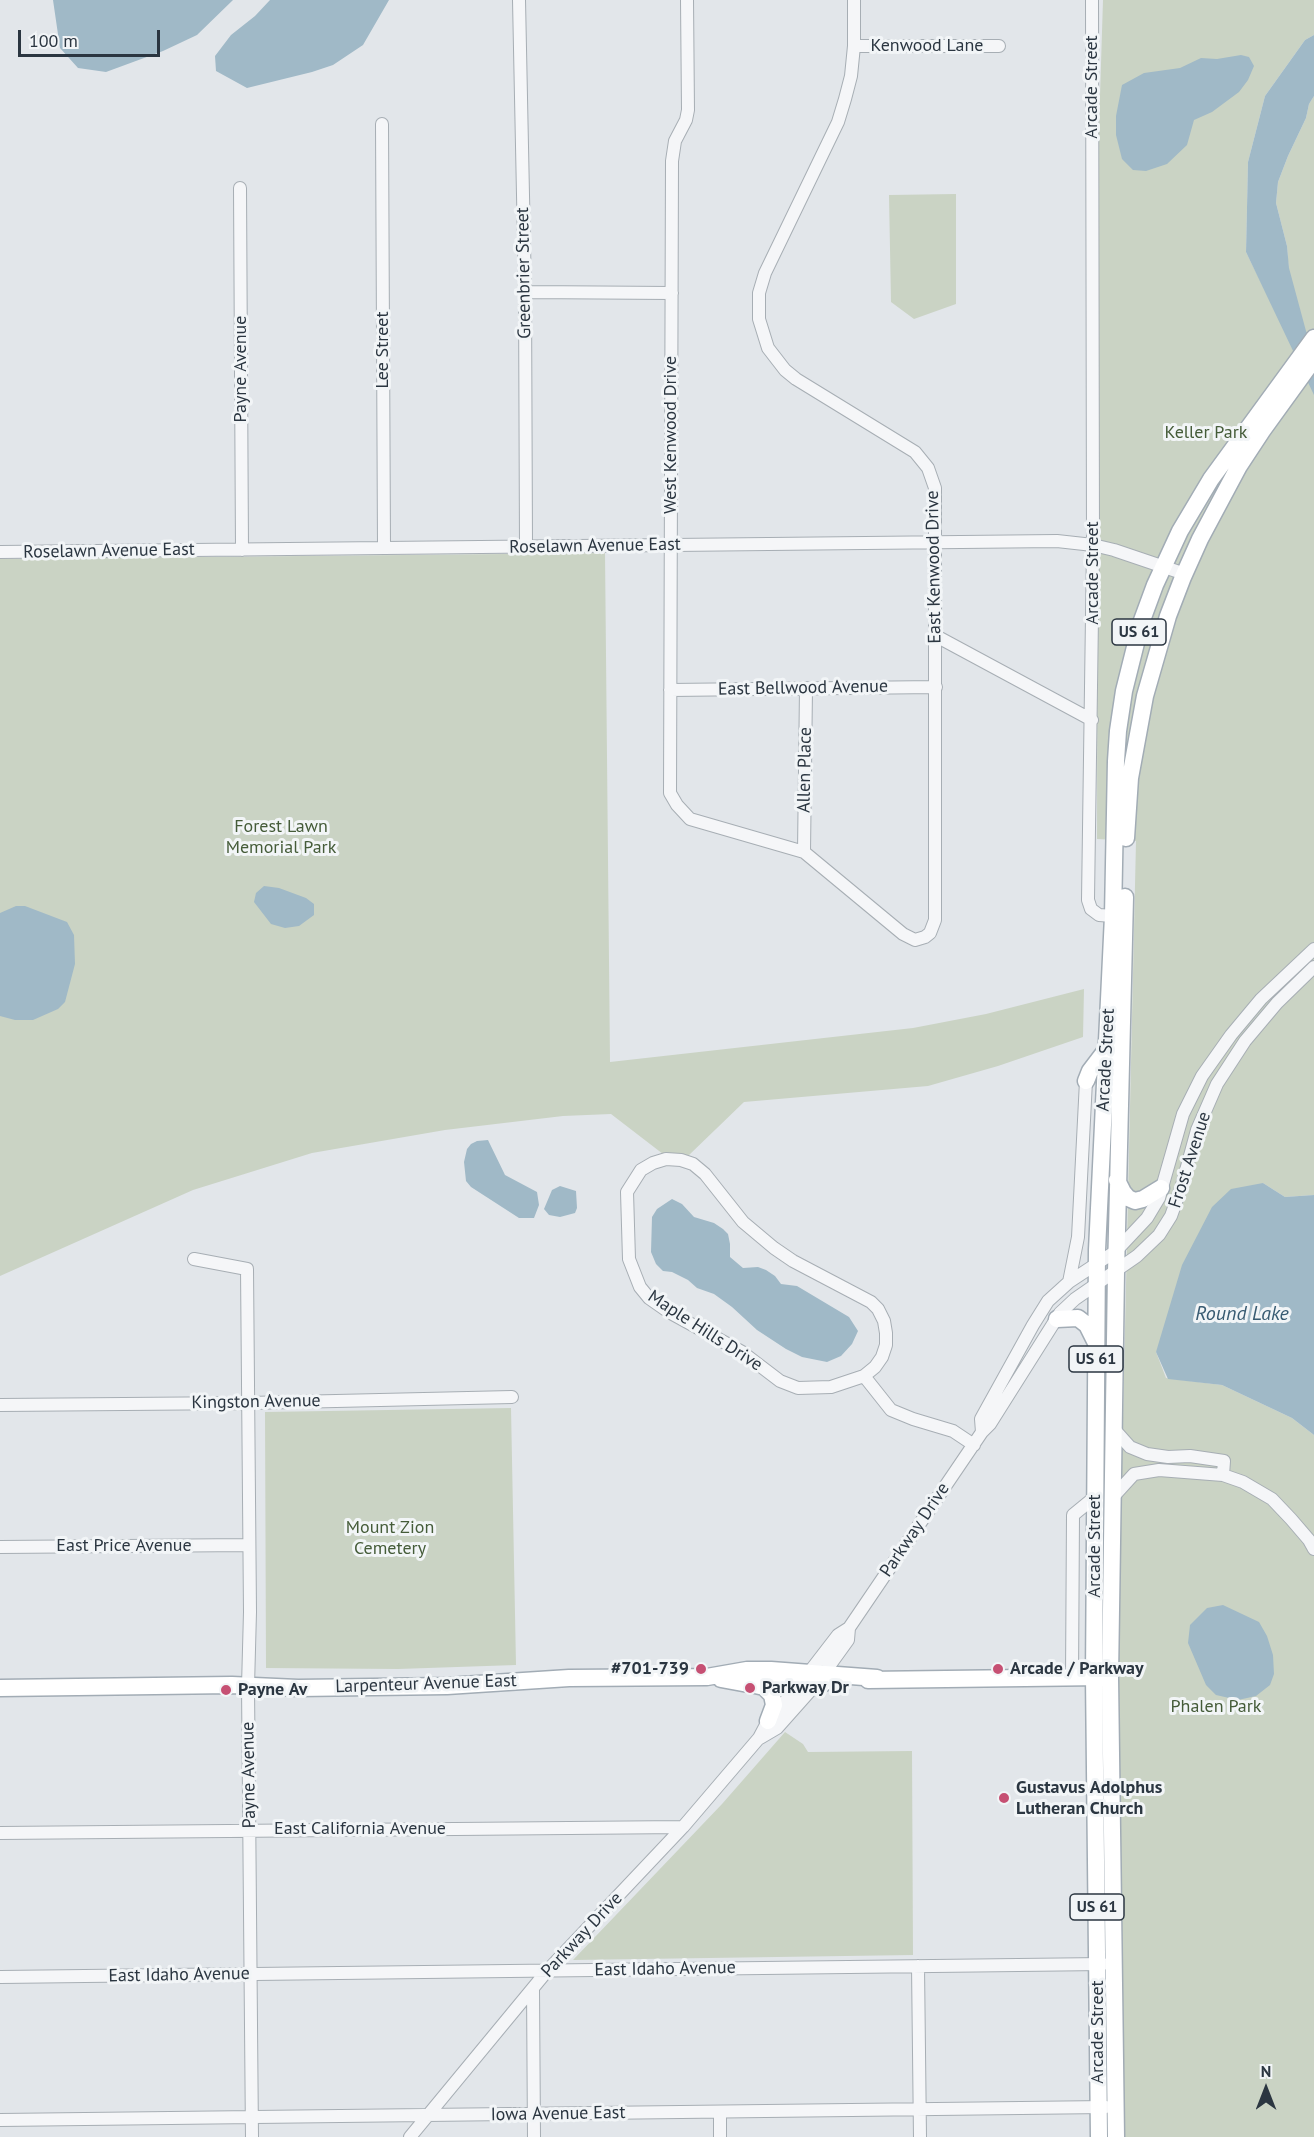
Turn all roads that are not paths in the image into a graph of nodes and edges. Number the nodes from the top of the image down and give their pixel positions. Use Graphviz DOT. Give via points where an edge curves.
graph roads {
  1 [pos="519,0"];
  2 [pos="687,0"];
  3 [pos="854,0"];
  4 [pos="1092,0"];
  5 [pos="854,46"];
  6 [pos="999,46"];
  7 [pos="382,124"];
  8 [pos="240,188"];
  9 [pos="525,292"];
  10 [pos="672,293"];
  11 [pos="1314,338"];
  12 [pos="1314,359"];
  13 [pos="1282,393"];
  14 [pos="936,542"];
  15 [pos="671,545"];
  16 [pos="1093,545"];
  17 [pos="526,546"];
  18 [pos="384,548"];
  19 [pos="242,550"];
  20 [pos="0,552"];
  21 [pos="1163,566"];
  22 [pos="1185,574"];
  23 [pos="936,636"];
  24 [pos="936,687"];
  25 [pos="806,688"];
  26 [pos="670,690"];
  27 [pos="1092,720"];
  28 [pos="804,852"];
  29 [pos="1118,916"];
  30 [pos="1314,949"];
  31 [pos="1314,967"];
  32 [pos="1111,1043"];
  33 [pos="1086,1081"];
  34 [pos="1117,1180"];
  35 [pos="1161,1188"];
  36 [pos="1116,1251"];
  37 [pos="194,1259"];
  38 [pos="1097,1263"];
  39 [pos="1116,1272"];
  40 [pos="1069,1282"];
  41 [pos="1097,1284"];
  42 [pos="1057,1319"];
  43 [pos="1096,1344"];
  44 [pos="864,1376"];
  45 [pos="512,1397"];
  46 [pos="248,1403"];
  47 [pos="0,1406"];
  48 [pos="1113,1428"];
  49 [pos="982,1432"];
  50 [pos="974,1445"];
  51 [pos="1159,1456"];
  52 [pos="1179,1456"];
  53 [pos="1159,1470"];
  54 [pos="1179,1471"];
  55 [pos="1223,1475"];
  56 [pos="1095,1497"];
  57 [pos="1113,1497"];
  58 [pos="249,1545"];
  59 [pos="0,1547"];
  60 [pos="1314,1550"];
  61 [pos="707,1677"];
  62 [pos="1072,1677"];
  63 [pos="1102,1677"];
  64 [pos="813,1678"];
  65 [pos="748,1684"];
  66 [pos="248,1686"];
  67 [pos="0,1688"];
  68 [pos="768,1721"];
  69 [pos="759,1738"];
  70 [pos="683,1827"];
  71 [pos="250,1830"];
  72 [pos="0,1833"];
  73 [pos="1106,1964"];
  74 [pos="918,1966"];
  75 [pos="547,1971"];
  76 [pos="251,1974"];
  77 [pos="0,1977"];
  78 [pos="533,1988"];
  79 [pos="1107,2107"];
  80 [pos="920,2109"];
  81 [pos="720,2112"];
  82 [pos="534,2114"];
  83 [pos="428,2115"];
  84 [pos="252,2117"];
  85 [pos="0,2120"];
  86 [pos="252,2137"];
  87 [pos="410,2137"];
  88 [pos="534,2137"];
  89 [pos="720,2137"];
  90 [pos="920,2137"];
  91 [pos="1099,2137"];
  92 [pos="1116,2137"];
  1 -- 9 [label="street, Greenbrier Street"];
  2 -- 10 [label="street, West Kenwood Drive" via="688,110 672,151"];
  3 -- 5 [label="street, East Kenwood Drive"];
  4 -- 16 [label="street, Arcade Street"];
  5 -- 6 [label="street, Kenwood Lane"];
  5 -- 14 [label="street, East Kenwood Drive" via="851,76 838,122 763,278 759,319 768,348 785,370 908,447 922,460 935,488"];
  7 -- 18 [label="street, Lee Street"];
  8 -- 19 [label="street, Payne Avenue"];
  9 -- 10 [label="street"];
  9 -- 17 [label="street, Greenbrier Street"];
  10 -- 15 [label="street, West Kenwood Drive"];
  11 -- 13 [label="main road, US 61"];
  12 -- 13 [label="main road, US 61"];
  13 -- 21 [label="main road, US 61" via="1210,479"];
  13 -- 22 [label="main road, US 61" via="1229,484"];
  14 -- 15 [label="street, Roselawn Avenue East"];
  14 -- 16 [label="street, Roselawn Avenue East" via="1057,541"];
  14 -- 23 [label="street, East Kenwood Drive"];
  15 -- 17 [label="street, Roselawn Avenue East"];
  15 -- 26 [label="street, West Kenwood Drive"];
  16 -- 21 [label="street, Roselawn Avenue East"];
  16 -- 27 [label="street, Arcade Street"];
  17 -- 18 [label="street, Roselawn Avenue East"];
  18 -- 19 [label="street, Roselawn Avenue East"];
  19 -- 20 [label="street, Roselawn Avenue East"];
  21 -- 22 [label="street, Roselawn Avenue East"];
  21 -- 29 [label="main road, US 61" via="1133,652 1118,731"];
  22 -- 29 [label="main road, US 61" via="1156,656 1137,737"];
  23 -- 24 [label="street, East Kenwood Drive"];
  23 -- 27 [label="street"];
  24 -- 25 [label="street, East Bellwood Avenue"];
  24 -- 28 [label="street, East Kenwood Drive" via="935,920 930,933 922,939 908,938"];
  25 -- 26 [label="street, East Bellwood Avenue"];
  25 -- 28 [label="street, Allen Place"];
  26 -- 28 [label="street, West Kenwood Drive" via="669,786 681,811 690,819"];
  27 -- 29 [label="street, Arcade Street" via="1088,900 1099,915"];
  29 -- 32 [label="main road, Arcade Street / US 61"];
  30 -- 35 [label="street, Frost Avenue" via="1261,999 1202,1076 1183,1114"];
  31 -- 39 [label="street, Frost Avenue" via="1245,1041 1217,1084 1197,1130 1171,1216 1159,1235"];
  32 -- 33 [label="main road"];
  32 -- 34 [label="main road, Arcade Street / US 61"];
  32 -- 38 [label="main road, Arcade Street / US 61"];
  33 -- 40 [label="street" via="1077,1237"];
  34 -- 35 [label="main road" via="1128,1198 1135,1201"];
  34 -- 36 [label="main road, Arcade Street / US 61"];
  35 -- 36 [label="street, Frost Avenue" via="1147,1218"];
  36 -- 38 [label="street, Frost Avenue"];
  36 -- 39 [label="main road, Arcade Street / US 61"];
  37 -- 46 [label="street, Payne Avenue" via="247,1269"];
  38 -- 40 [label="street, Parkway Drive"];
  38 -- 41 [label="main road, Arcade Street / US 61"];
  39 -- 41 [label="street, Frost Avenue"];
  39 -- 48 [label="main road, Arcade Street / US 61"];
  40 -- 49 [label="street, Parkway Drive" via="1048,1301 1033,1325 981,1419"];
  41 -- 42 [label="street, Parkway Drive" via="1075,1299"];
  41 -- 43 [label="main road, Arcade Street / US 61"];
  42 -- 43 [label="main road" via="1078,1318 1087,1325"];
  42 -- 49 [label="street, Parkway Drive"];
  43 -- 56 [label="main road, Arcade Street / US 61"];
  44 -- 44 [label="street, Maple Hills Drive" via="875,1367 886,1346 884,1321 871,1302 774,1248 743,1222 693,1164 666,1159 641,1170 627,1192 629,1259 649,1298 798,1388 824,1388"];
  44 -- 50 [label="street" via="891,1410 952,1431"];
  45 -- 46 [label="street, Kingston Avenue"];
  46 -- 47 [label="street, Kingston Avenue"];
  46 -- 58 [label="street, Payne Avenue"];
  48 -- 51 [label="street" via="1130,1447"];
  48 -- 57 [label="main road, Arcade Street / US 61"];
  49 -- 50 [label="street, Parkway Drive"];
  50 -- 64 [label="street, Parkway Drive" via="849,1628 848,1640"];
  51 -- 52 [label="street"];
  51 -- 53 [label="street"];
  52 -- 54 [label="street"];
  52 -- 55 [label="street" via="1224,1461"];
  53 -- 54 [label="street"];
  53 -- 57 [label="street" via="1134,1474"];
  54 -- 55 [label="street"];
  55 -- 60 [label="street" via="1272,1500"];
  56 -- 62 [label="street" via="1073,1515"];
  56 -- 63 [label="main road, Arcade Street / US 61"];
  57 -- 63 [label="main road, Arcade Street / US 61"];
  58 -- 59 [label="street, East Price Avenue"];
  58 -- 66 [label="street, Payne Avenue"];
  61 -- 64 [label="main road, Larpenteur Avenue East" via="747,1670"];
  61 -- 65 [label="main road, Larpenteur Avenue East"];
  61 -- 66 [label="main road, Larpenteur Avenue East" via="569,1678 437,1686"];
  62 -- 63 [label="main road, Larpenteur Avenue East"];
  62 -- 64 [label="main road, Larpenteur Avenue East" via="877,1678 848,1682"];
  63 -- 73 [label="main road, Arcade Street / US 61"];
  64 -- 65 [label="main road, Larpenteur Avenue East"];
  64 -- 68 [label="street, Parkway Drive"];
  64 -- 69 [label="street, Parkway Drive" via="777,1728"];
  65 -- 68 [label="main road" via="764,1687 772,1695 774,1705"];
  66 -- 67 [label="main road, Larpenteur Avenue East"];
  66 -- 71 [label="street, Payne Avenue"];
  68 -- 69 [label="street, Parkway Drive"];
  69 -- 70 [label="street, Parkway Drive"];
  70 -- 71 [label="street, East California Avenue"];
  70 -- 75 [label="street, Parkway Drive"];
  71 -- 72 [label="street, East California Avenue"];
  71 -- 76 [label="street, Payne Avenue"];
  73 -- 74 [label="street, East Idaho Avenue"];
  73 -- 79 [label="main road, Arcade Street / US 61"];
  74 -- 75 [label="street, East Idaho Avenue"];
  74 -- 80 [label="street"];
  75 -- 76 [label="street, East Idaho Avenue"];
  75 -- 78 [label="street, Parkway Drive"];
  76 -- 77 [label="street, East Idaho Avenue"];
  76 -- 84 [label="street, Payne Avenue"];
  78 -- 82 [label="street"];
  78 -- 83 [label="street, Parkway Drive"];
  79 -- 80 [label="street, Iowa Avenue East"];
  79 -- 91 [label="main road, Arcade Street / US 61"];
  79 -- 92 [label="main road, Arcade Street / US 61"];
  80 -- 81 [label="street, Iowa Avenue East"];
  80 -- 90 [label="street"];
  81 -- 82 [label="street, Iowa Avenue East"];
  81 -- 89 [label="street"];
  82 -- 83 [label="street, Iowa Avenue East"];
  82 -- 88 [label="street"];
  83 -- 84 [label="street, Iowa Avenue East"];
  83 -- 87 [label="street, Parkway Drive"];
  84 -- 85 [label="street, Iowa Avenue East"];
  84 -- 86 [label="street, Payne Avenue"];
}
